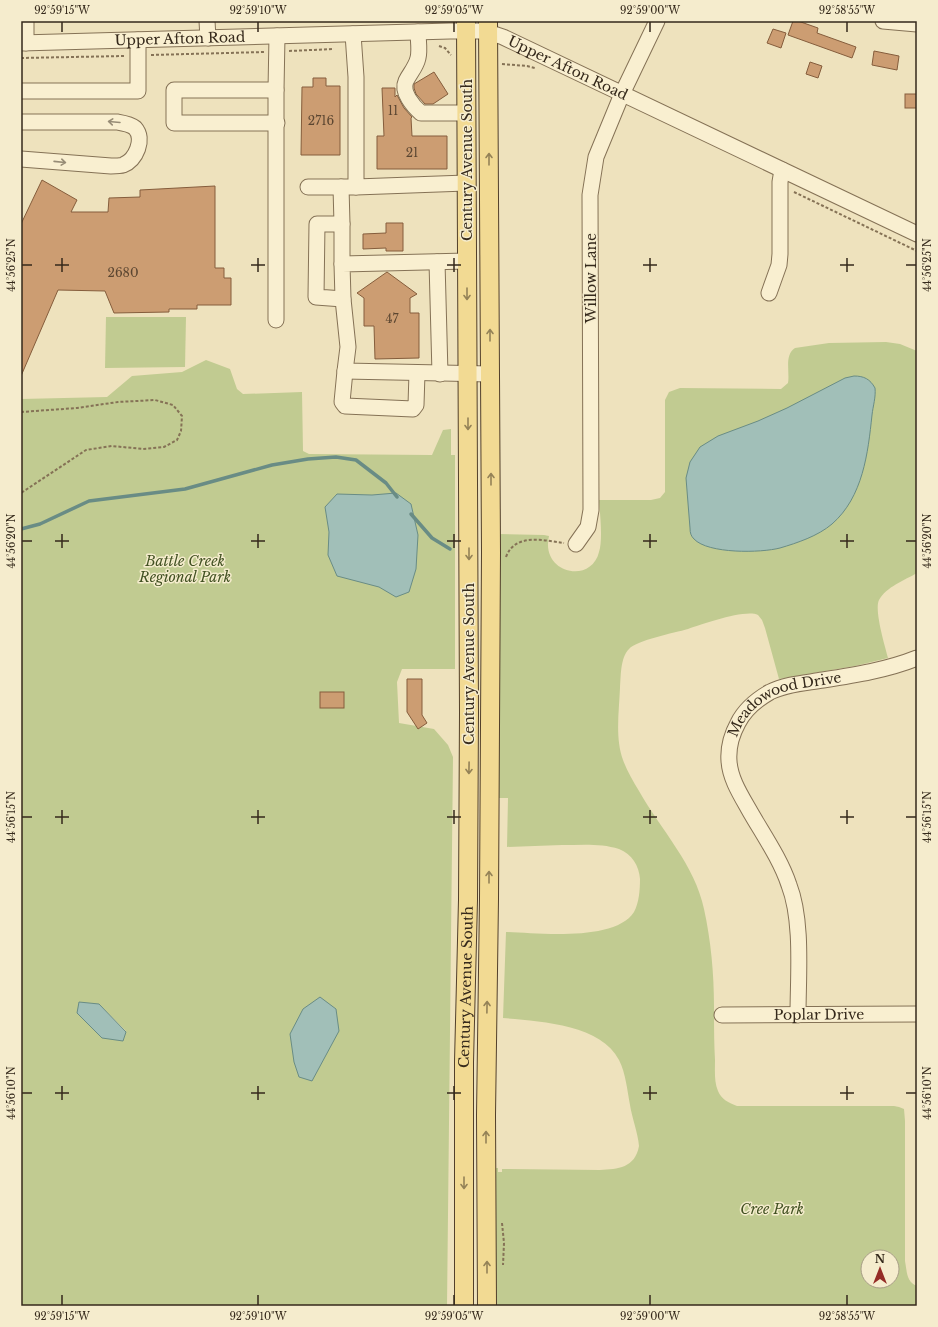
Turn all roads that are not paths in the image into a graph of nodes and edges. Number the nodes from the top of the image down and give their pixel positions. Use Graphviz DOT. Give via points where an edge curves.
graph roads {
  1 [pos="26,21"];
  2 [pos="207,21"];
  3 [pos="657,21"];
  4 [pos="883,21"];
  5 [pos="917,24"];
  6 [pos="466,26"];
  7 [pos="488,26"];
  8 [pos="393,27"];
  9 [pos="306,28"];
  10 [pos="277,36"];
  11 [pos="208,38"];
  12 [pos="418,39"];
  13 [pos="138,40"];
  14 [pos="353,41"];
  15 [pos="24,43"];
  16 [pos="276,90"];
  17 [pos="21,91"];
  18 [pos="622,94"];
  19 [pos="466,113"];
  20 [pos="21,122"];
  21 [pos="277,123"];
  22 [pos="21,158"];
  23 [pos="782,170"];
  24 [pos="466,183"];
  25 [pos="308,187"];
  26 [pos="341,187"];
  27 [pos="356,187"];
  28 [pos="342,224"];
  29 [pos="917,234"];
  30 [pos="467,261"];
  31 [pos="437,262"];
  32 [pos="342,264"];
  33 [pos="769,293"];
  34 [pos="343,299"];
  35 [pos="276,320"];
  36 [pos="345,371"];
  37 [pos="417,373"];
  38 [pos="440,374"];
  39 [pos="468,374"];
  40 [pos="490,374"];
  41 [pos="576,544"];
  42 [pos="917,658"];
  43 [pos="917,1014"];
  44 [pos="722,1015"];
  45 [pos="798,1015"];
  46 [pos="464,1306"];
  47 [pos="487,1306"];
  1 -- 15 [label="street"];
  2 -- 11 [label="street"];
  3 -- 18 [label="street, Willow Lane"];
  4 -- 5 [label="street"];
  6 -- 7 [label="street, Upper Afton Road"];
  6 -- 12 [label="street, Upper Afton Road"];
  6 -- 19 [label="main road, Century Avenue South"];
  7 -- 18 [label="street, Upper Afton Road" via="503,37"];
  40 -- 7 [label="main road, Century Avenue South, one-way"];
  8 -- 12 [label="street, Upper Afton Road"];
  8 -- 14 [label="street, Upper Afton Road"];
  9 -- 10 [label="street, Upper Afton Road"];
  9 -- 14 [label="street, Upper Afton Road"];
  10 -- 11 [label="street, Upper Afton Road"];
  10 -- 16 [label="street"];
  11 -- 13 [label="street, Upper Afton Road"];
  12 -- 19 [label="street" via="418,57 404,86 406,94 421,113"];
  13 -- 15 [label="street, Upper Afton Road"];
  13 -- 17 [label="street" via="138,91"];
  14 -- 27 [label="street" via="356,77"];
  16 -- 21 [label="street"];
  16 -- 21 [label="street" via="174,90 174,123"];
  18 -- 23 [label="street, Upper Afton Road"];
  18 -- 41 [label="street, Willow Lane" via="596,157 591,188 592,510 588,527"];
  19 -- 24 [label="main road, Century Avenue South"];
  22 -- 20 [label="street, one-way" via="122,166 135,156 139,143 136,130 127,124 117,122"];
  21 -- 35 [label="street"];
  23 -- 29 [label="street, Upper Afton Road"];
  23 -- 33 [label="street" via="779,265"];
  24 -- 27 [label="street"];
  24 -- 30 [label="main road, Century Avenue South"];
  25 -- 26 [label="street"];
  26 -- 27 [label="street"];
  26 -- 28 [label="street"];
  28 -- 32 [label="street"];
  28 -- 34 [label="street" via="316,224 316,294 318,298"];
  30 -- 31 [label="street"];
  30 -- 39 [label="main road, Century Avenue South, one-way"];
  31 -- 32 [label="street"];
  31 -- 38 [label="street"];
  32 -- 34 [label="street"];
  34 -- 36 [label="street" via="348,347"];
  36 -- 37 [label="street"];
  36 -- 37 [label="street" via="342,402 345,406 413,409 416,406"];
  37 -- 38 [label="street"];
  38 -- 39 [label="street"];
  39 -- 40 [label="street"];
  39 -- 46 [label="main road, Century Avenue South, one-way" via="470,712 464,1062"];
  47 -- 40 [label="main road, Century Avenue South, one-way" via="486,1085 491,690"];
  42 -- 45 [label="street, Meadowood Drive" via="887,668 771,691 755,701 743,713 735,729 730,744 729,762 732,776 790,886 798,927"];
  43 -- 45 [label="street, Poplar Drive"];
  44 -- 45 [label="street, Poplar Drive"];
}
